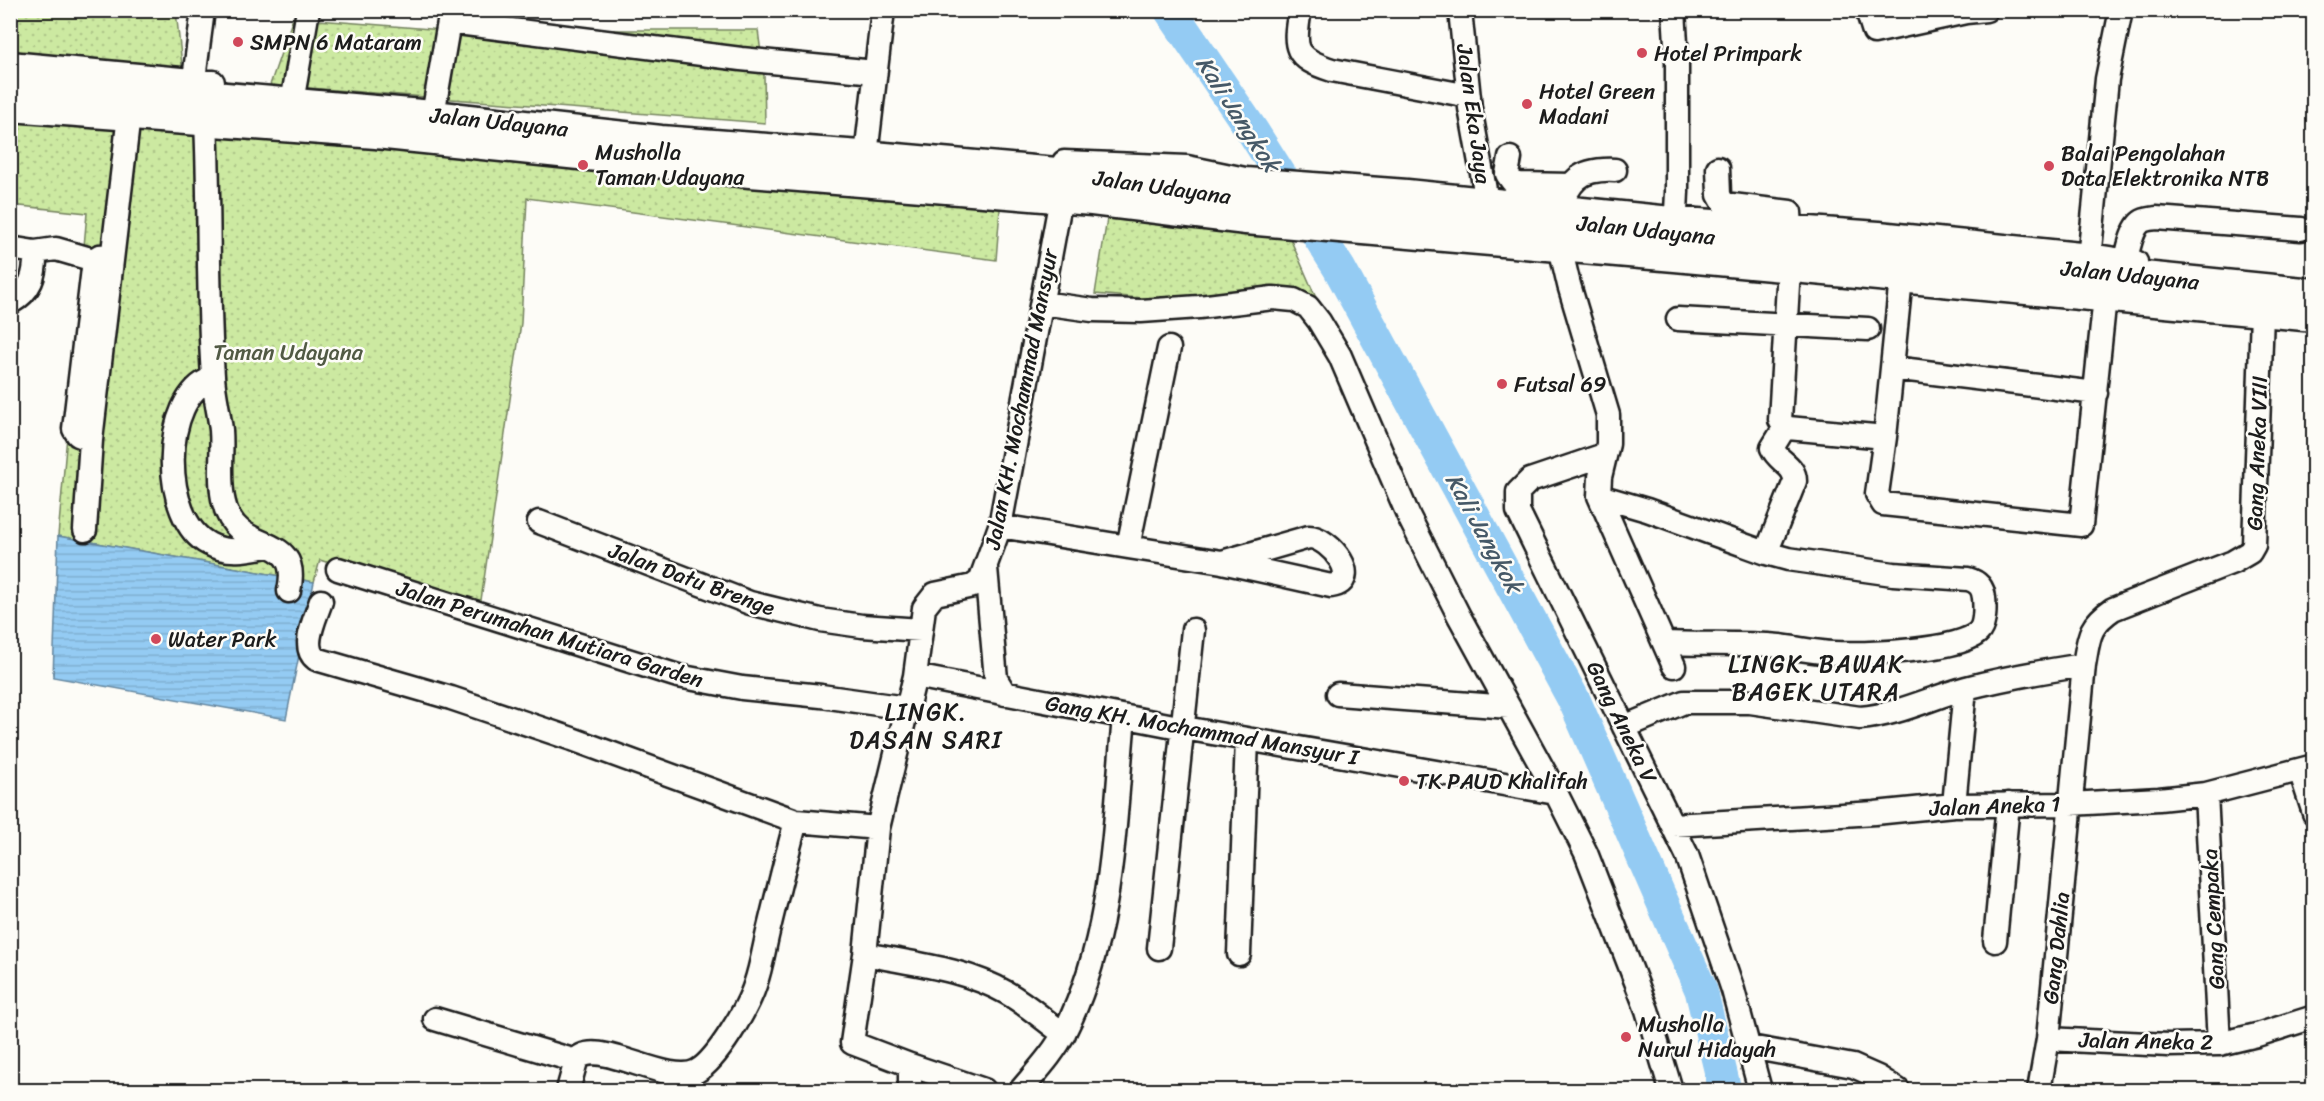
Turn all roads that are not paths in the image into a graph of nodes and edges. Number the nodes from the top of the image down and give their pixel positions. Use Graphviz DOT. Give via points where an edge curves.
graph roads {
  1 [pos="203,10"];
  2 [pos="308,10"];
  3 [pos="883,10"];
  4 [pos="1460,10"];
  5 [pos="1674,10"];
  6 [pos="1867,10"];
  7 [pos="1986,10"];
  8 [pos="2121,10"];
  9 [pos="451,16"];
  10 [pos="1299,16"];
  11 [pos="10,63"];
  12 [pos="875,72"];
  13 [pos="10,83"];
  14 [pos="193,87"];
  15 [pos="1469,96"];
  16 [pos="294,97"];
  17 [pos="10,107"];
  18 [pos="434,109"];
  19 [pos="129,115"];
  20 [pos="206,122"];
  21 [pos="869,156"];
  22 [pos="1510,158"];
  23 [pos="1718,168"];
  24 [pos="1615,170"];
  25 [pos="1571,185"];
  26 [pos="1061,198"];
  27 [pos="1246,200"];
  28 [pos="1488,208"];
  29 [pos="1381,210"];
  30 [pos="1558,225"];
  31 [pos="1675,226"];
  32 [pos="2301,229"];
  33 [pos="10,248"];
  34 [pos="1716,249"];
  35 [pos="35,252"];
  36 [pos="1789,255"];
  37 [pos="103,258"];
  38 [pos="2089,263"];
  39 [pos="2124,268"];
  40 [pos="1901,278"];
  41 [pos="2313,279"];
  42 [pos="2313,293"];
  43 [pos="2105,297"];
  44 [pos="10,303"];
  45 [pos="1042,303"];
  46 [pos="2262,313"];
  47 [pos="2313,317"];
  48 [pos="1678,319"];
  49 [pos="1786,325"];
  50 [pos="1868,329"];
  51 [pos="1169,348"];
  52 [pos="1893,368"];
  53 [pos="213,378"];
  54 [pos="2096,393"];
  55 [pos="1785,427"];
  56 [pos="1885,437"];
  57 [pos="1604,455"];
  58 [pos="1599,496"];
  59 [pos="539,522"];
  60 [pos="1000,526"];
  61 [pos="85,530"];
  62 [pos="267,546"];
  63 [pos="1128,547"];
  64 [pos="1766,554"];
  65 [pos="1222,562"];
  66 [pos="986,568"];
  67 [pos="338,569"];
  68 [pos="289,591"];
  69 [pos="321,601"];
  70 [pos="921,630"];
  71 [pos="1193,630"];
  72 [pos="1665,643"];
  73 [pos="2084,665"];
  74 [pos="1674,666"];
  75 [pos="915,676"];
  76 [pos="1965,689"];
  77 [pos="1005,694"];
  78 [pos="1338,694"];
  79 [pos="1509,707"];
  80 [pos="906,708"];
  81 [pos="1124,717"];
  82 [pos="1624,727"];
  83 [pos="1184,728"];
  84 [pos="1247,739"];
  85 [pos="2307,768"];
  86 [pos="1556,793"];
  87 [pos="2206,794"];
  88 [pos="2008,804"];
  89 [pos="2070,804"];
  90 [pos="1954,805"];
  91 [pos="2313,813"];
  92 [pos="796,821"];
  93 [pos="1673,825"];
  94 [pos="878,828"];
  95 [pos="1995,941"];
  96 [pos="1159,948"];
  97 [pos="864,954"];
  98 [pos="1239,954"];
  99 [pos="2313,1017"];
  100 [pos="435,1019"];
  101 [pos="1064,1034"];
  102 [pos="2048,1039"];
  103 [pos="2219,1044"];
  104 [pos="1750,1047"];
  105 [pos="576,1061"];
  106 [pos="910,1065"];
  107 [pos="568,1090"];
  108 [pos="910,1090"];
  109 [pos="984,1090"];
  110 [pos="1022,1090"];
  111 [pos="1671,1090"];
  112 [pos="1760,1090"];
  113 [pos="1898,1090"];
  114 [pos="2039,1090"];
  1 -- 14 [label="street"];
  2 -- 16 [label="street"];
  3 -- 12 [label="street"];
  4 -- 15 [label="street, Jalan Eka Jaya"];
  5 -- 31 [label="street"];
  6 -- 7 [label="street" via="1874,32"];
  8 -- 38 [label="street" via="2107,79"];
  9 -- 12 [label="street" via="741,59"];
  9 -- 18 [label="street"];
  10 -- 15 [label="street" via="1298,48 1311,64"];
  11 -- 14 [label="street"];
  12 -- 21 [label="street"];
  13 -- 14 [label="main road, Jalan Udayana"];
  14 -- 16 [label="main road, Jalan Udayana"];
  15 -- 28 [label="street, Jalan Eka Jaya"];
  16 -- 18 [label="main road, Jalan Udayana"];
  17 -- 19 [label="main road, Jalan Udayana"];
  18 -- 21 [label="main road, Jalan Udayana" via="661,140"];
  19 -- 20 [label="main road, Jalan Udayana"];
  19 -- 37 [label="street"];
  20 -- 21 [label="main road, Jalan Udayana" via="376,134 675,165"];
  20 -- 53 [label="street"];
  21 -- 26 [label="main road, Jalan Udayana"];
  21 -- 27 [label="main road, Jalan Udayana" via="1068,173"];
  22 -- 25 [label="street" via="1507,174 1512,182"];
  23 -- 36 [label="street" via="1719,195 1724,204 1790,212"];
  24 -- 25 [label="street" via="1582,173"];
  25 -- 30 [label="street"];
  26 -- 27 [label="main road, Jalan Udayana"];
  26 -- 45 [label="street, Jalan KH. Mochammad Mansyur"];
  27 -- 29 [label="main road, Jalan Udayana"];
  28 -- 29 [label="main road, Jalan Udayana"];
  28 -- 30 [label="main road, Jalan Udayana"];
  29 -- 30 [label="main road, Jalan Udayana"];
  30 -- 31 [label="main road, Jalan Udayana"];
  30 -- 34 [label="main road, Jalan Udayana"];
  30 -- 57 [label="street" via="1569,285 1608,415"];
  31 -- 34 [label="main road, Jalan Udayana"];
  31 -- 38 [label="street" via="1879,233"];
  32 -- 39 [label="street" via="2156,218 2142,221 2136,227"];
  33 -- 35 [label="street"];
  34 -- 36 [label="main road, Jalan Udayana"];
  35 -- 37 [label="street" via="56,249"];
  35 -- 44 [label="street" via="31,285"];
  36 -- 38 [label="main road, Jalan Udayana"];
  36 -- 40 [label="main road, Jalan Udayana"];
  36 -- 49 [label="street"];
  37 -- 61 [label="street"];
  38 -- 39 [label="main road, Jalan Udayana"];
  39 -- 41 [label="street"];
  39 -- 42 [label="main road, Jalan Udayana"];
  40 -- 43 [label="main road, Jalan Udayana"];
  40 -- 52 [label="street"];
  43 -- 46 [label="main road, Jalan Udayana"];
  43 -- 54 [label="street"];
  45 -- 60 [label="street, Jalan KH. Mochammad Mansyur"];
  45 -- 79 [label="street" via="1141,311 1273,298 1294,300 1308,307 1340,356 1409,517"];
  46 -- 47 [label="main road, Jalan Udayana"];
  46 -- 73 [label="street, Gang Aneka VIII" via="2254,545 2233,562 2106,614 2093,627"];
  48 -- 49 [label="street"];
  49 -- 50 [label="street"];
  49 -- 55 [label="street" via="1780,420"];
  51 -- 63 [label="street"];
  52 -- 54 [label="street"];
  52 -- 56 [label="street"];
  53 -- 62 [label="street" via="227,513 247,536"];
  53 -- 62 [label="street" via="194,390 178,420 173,462 181,510 192,531 209,544 239,550"];
  54 -- 56 [label="street" via="2081,525 1883,504 1877,494"];
  55 -- 56 [label="street"];
  55 -- 64 [label="street" via="1772,448 1792,469 1795,481"];
  57 -- 58 [label="street"];
  57 -- 82 [label="street, Gang Aneka V" via="1530,480 1516,500"];
  58 -- 64 [label="street"];
  58 -- 72 [label="street"];
  59 -- 70 [label="street, Jalan Datu Brenge" via="750,603 820,621"];
  60 -- 63 [label="street"];
  60 -- 66 [label="street, Jalan KH. Mochammad Mansyur"];
  62 -- 68 [label="street" via="281,551 289,561"];
  63 -- 65 [label="street"];
  64 -- 72 [label="street" via="1893,574 1968,579 1980,586 1984,603 1980,630 1961,641 1913,650 1850,654 1779,646"];
  65 -- 65 [label="street" via="1316,537 1342,562 1345,574 1343,581 1331,586"];
  66 -- 70 [label="street, Jalan KH. Mochammad Mansyur" via="977,584 929,599"];
  66 -- 77 [label="street" via="996,679"];
  67 -- 80 [label="street, Jalan Perumahan Mutiara Garden" via="678,676"];
  69 -- 92 [label="street" via="308,645 316,659 539,727"];
  70 -- 75 [label="street, Jalan KH. Mochammad Mansyur"];
  71 -- 83 [label="street"];
  72 -- 74 [label="street"];
  73 -- 76 [label="street" via="2019,675"];
  73 -- 89 [label="street, Gang Aneka VIII"];
  75 -- 77 [label="street, Gang KH. Mochammad Mansyur I"];
  75 -- 80 [label="street, Jalan KH. Mochammad Mansyur"];
  76 -- 82 [label="street" via="1906,709 1860,718 1750,702 1684,702"];
  76 -- 90 [label="street"];
  77 -- 81 [label="street, Gang KH. Mochammad Mansyur I"];
  78 -- 79 [label="street"];
  79 -- 86 [label="street"];
  80 -- 94 [label="street, Jalan KH. Mochammad Mansyur"];
  81 -- 83 [label="street, Gang KH. Mochammad Mansyur I"];
  81 -- 101 [label="street" via="1099,942"];
  82 -- 93 [label="street, Gang Aneka V"];
  83 -- 84 [label="street, Gang KH. Mochammad Mansyur I"];
  83 -- 96 [label="street"];
  84 -- 86 [label="street, Gang KH. Mochammad Mansyur I"];
  84 -- 98 [label="street"];
  85 -- 87 [label="street, Jalan Aneka 1"];
  85 -- 91 [label="street"];
  86 -- 111 [label="street" via="1613,920 1647,1010"];
  87 -- 89 [label="street, Jalan Aneka 1"];
  87 -- 103 [label="street, Gang Cempaka"];
  88 -- 89 [label="street, Jalan Aneka 1"];
  88 -- 90 [label="street, Jalan Aneka 1"];
  88 -- 95 [label="street"];
  89 -- 102 [label="street, Gang Dahlia"];
  90 -- 93 [label="street, Jalan Aneka 1"];
  92 -- 94 [label="street"];
  92 -- 105 [label="street" via="755,987 723,1046 695,1072 682,1074 606,1054 585,1054"];
  93 -- 104 [label="street, Gang Aneka V" via="1711,922"];
  94 -- 97 [label="street, Jalan KH. Mochammad Mansyur"];
  97 -- 101 [label="street" via="939,967 979,980 1016,999"];
  97 -- 106 [label="street, Jalan KH. Mochammad Mansyur" via="852,1043"];
  99 -- 103 [label="street, Jalan Aneka 2"];
  100 -- 105 [label="street"];
  101 -- 110 [label="street"];
  102 -- 103 [label="street, Jalan Aneka 2"];
  102 -- 114 [label="street, Gang Dahlia"];
  104 -- 112 [label="street, Gang Aneka V"];
  104 -- 113 [label="street" via="1853,1066"];
  105 -- 107 [label="street"];
  106 -- 108 [label="street"];
  106 -- 109 [label="street"];
}
